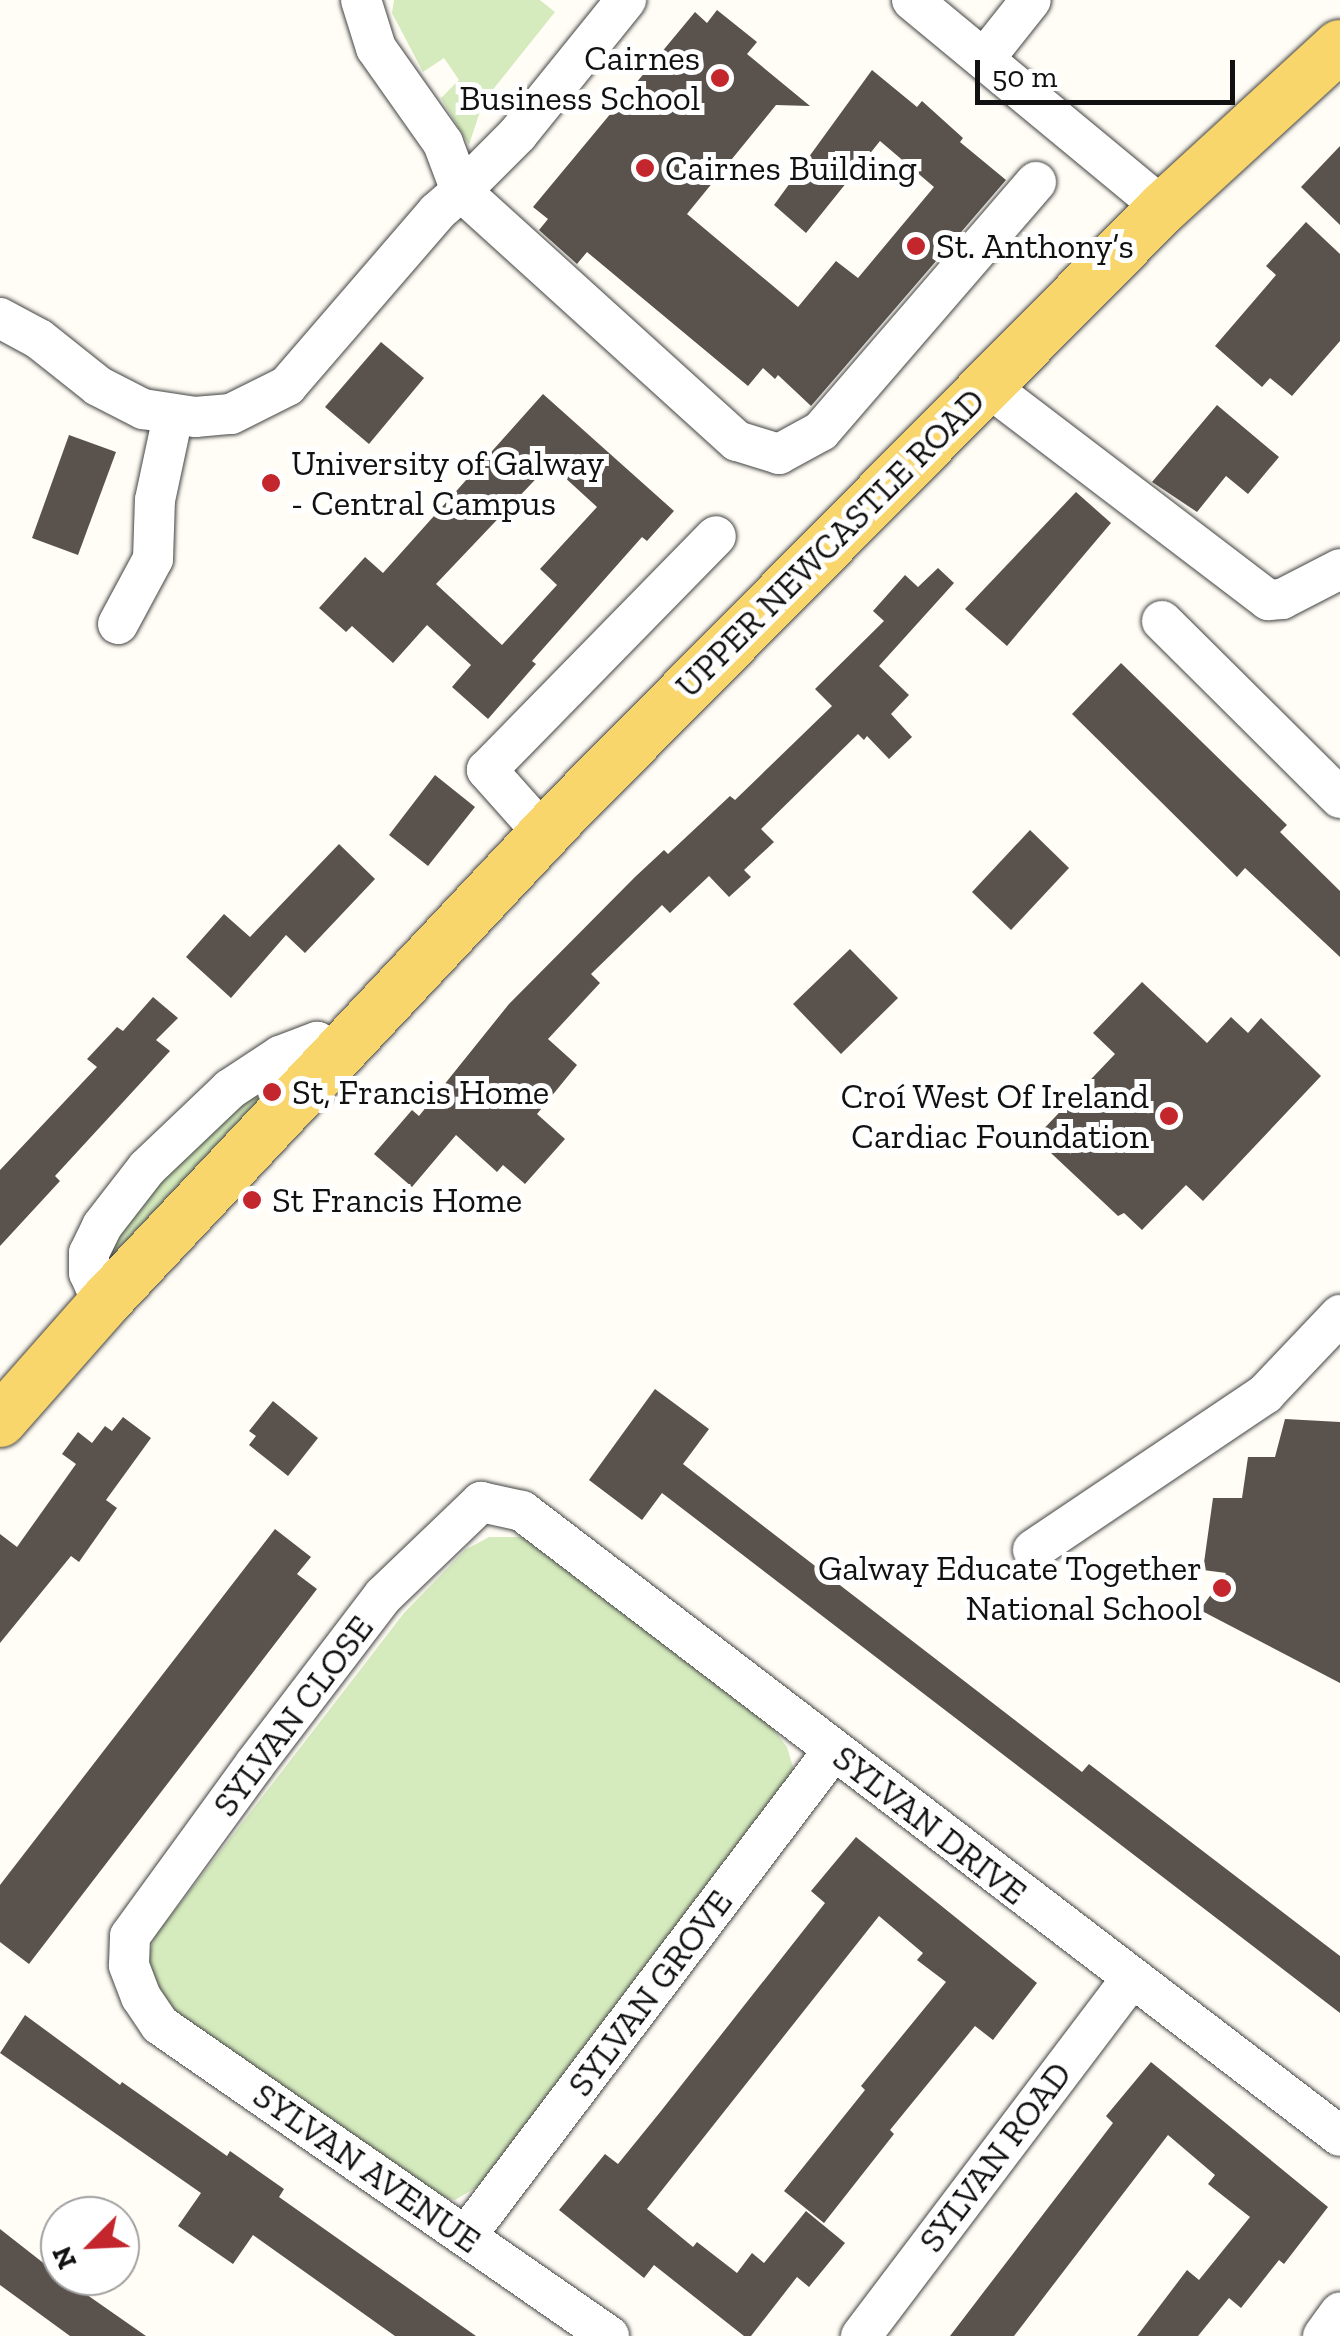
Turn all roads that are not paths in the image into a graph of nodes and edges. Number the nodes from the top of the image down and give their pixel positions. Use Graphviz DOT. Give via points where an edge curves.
graph roads {
  1 [pos="361,0"];
  2 [pos="912,0"];
  3 [pos="1031,0"];
  4 [pos="618,2"];
  5 [pos="984,59"];
  6 [pos="1332,66"];
  7 [pos="1036,182"];
  8 [pos="462,190"];
  9 [pos="1163,208"];
  10 [pos="0,318"];
  11 [pos="986,386"];
  12 [pos="172,416"];
  13 [pos="716,536"];
  14 [pos="1340,569"];
  15 [pos="1162,622"];
  16 [pos="118,624"];
  17 [pos="1336,787"];
  18 [pos="544,834"];
  19 [pos="1340,1315"];
  20 [pos="0,1421"];
  21 [pos="522,1511"];
  22 [pos="1032,1550"];
  23 [pos="834,1751"];
  24 [pos="1131,1980"];
  25 [pos="137,1989"];
  26 [pos="1340,2136"];
  27 [pos="466,2236"];
  28 [pos="1340,2313"];
  29 [pos="609,2336"];
  30 [pos="861,2336"];
  31 [pos="1323,2336"];
  1 -- 8 [label="street" via="376,48 443,143"];
  2 -- 5 [label="street"];
  3 -- 5 [label="street"];
  4 -- 8 [label="street" via="518,134"];
  5 -- 9 [label="street"];
  6 -- 9 [label="main road, UPPER NEWCASTLE ROAD"];
  7 -- 8 [label="street" via="821,430 779,454 737,441"];
  8 -- 12 [label="street" via="287,386 231,414"];
  9 -- 11 [label="main road, UPPER NEWCASTLE ROAD"];
  10 -- 12 [label="street" via="118,398"];
  11 -- 14 [label="street" via="1268,600"];
  11 -- 18 [label="main road, UPPER NEWCASTLE ROAD"];
  12 -- 16 [label="street" via="155,500 153,559"];
  13 -- 18 [label="street" via="487,770"];
  15 -- 17 [label="street"];
  18 -- 20 [label="main road, UPPER NEWCASTLE ROAD"];
  19 -- 22 [label="street" via="1265,1394"];
  21 -- 23 [label="street, SYLVAN DRIVE"];
  21 -- 25 [label="street, SYLVAN CLOSE" via="477,1503 383,1596 130,1936"];
  23 -- 24 [label="street, SYLVAN DRIVE"];
  23 -- 27 [label="street, SYLVAN GROVE"];
  24 -- 26 [label="street, SYLVAN DRIVE"];
  24 -- 30 [label="street, SYLVAN ROAD"];
  25 -- 27 [label="street, SYLVAN AVENUE" via="160,2025"];
  27 -- 29 [label="street, SYLVAN AVENUE"];
  28 -- 31 [label="street"];
}
